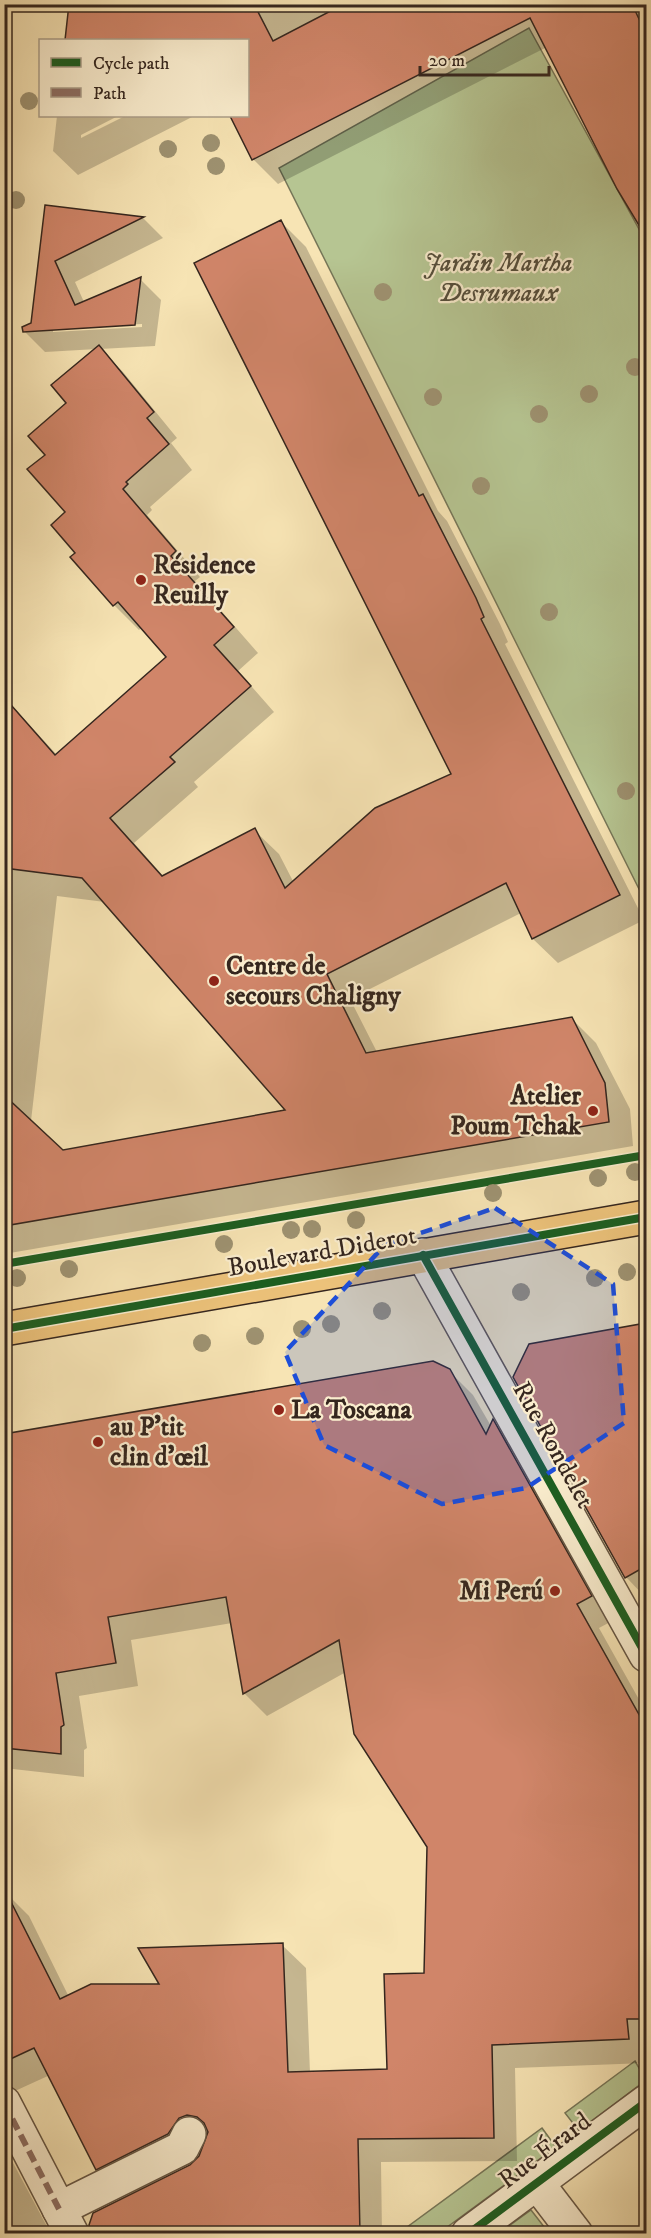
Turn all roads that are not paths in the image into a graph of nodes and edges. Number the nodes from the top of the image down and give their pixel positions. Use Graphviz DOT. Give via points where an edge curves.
graph roads {
  1 [pos="646,1217"];
  2 [pos="423,1255"];
  3 [pos="4,1329"];
  4 [pos="646,1655"];
  5 [pos="646,2102"];
  6 [pos="4,2103"];
  7 [pos="189,2134"];
  8 [pos="537,2183"];
  9 [pos="66,2221"];
  10 [pos="468,2234"];
  11 [pos="576,2234"];
  1 -- 2 [label="main road, Boulevard Diderot"];
  2 -- 3 [label="main road, Boulevard Diderot"];
  2 -- 4 [label="street, Rue Rondelet"];
  5 -- 8 [label="street, Rue Érard"];
  6 -- 9 [label="street"];
  7 -- 9 [label="street" via="182,2148"];
  8 -- 10 [label="street, Rue Érard"];
  8 -- 11 [label="street"];
}
